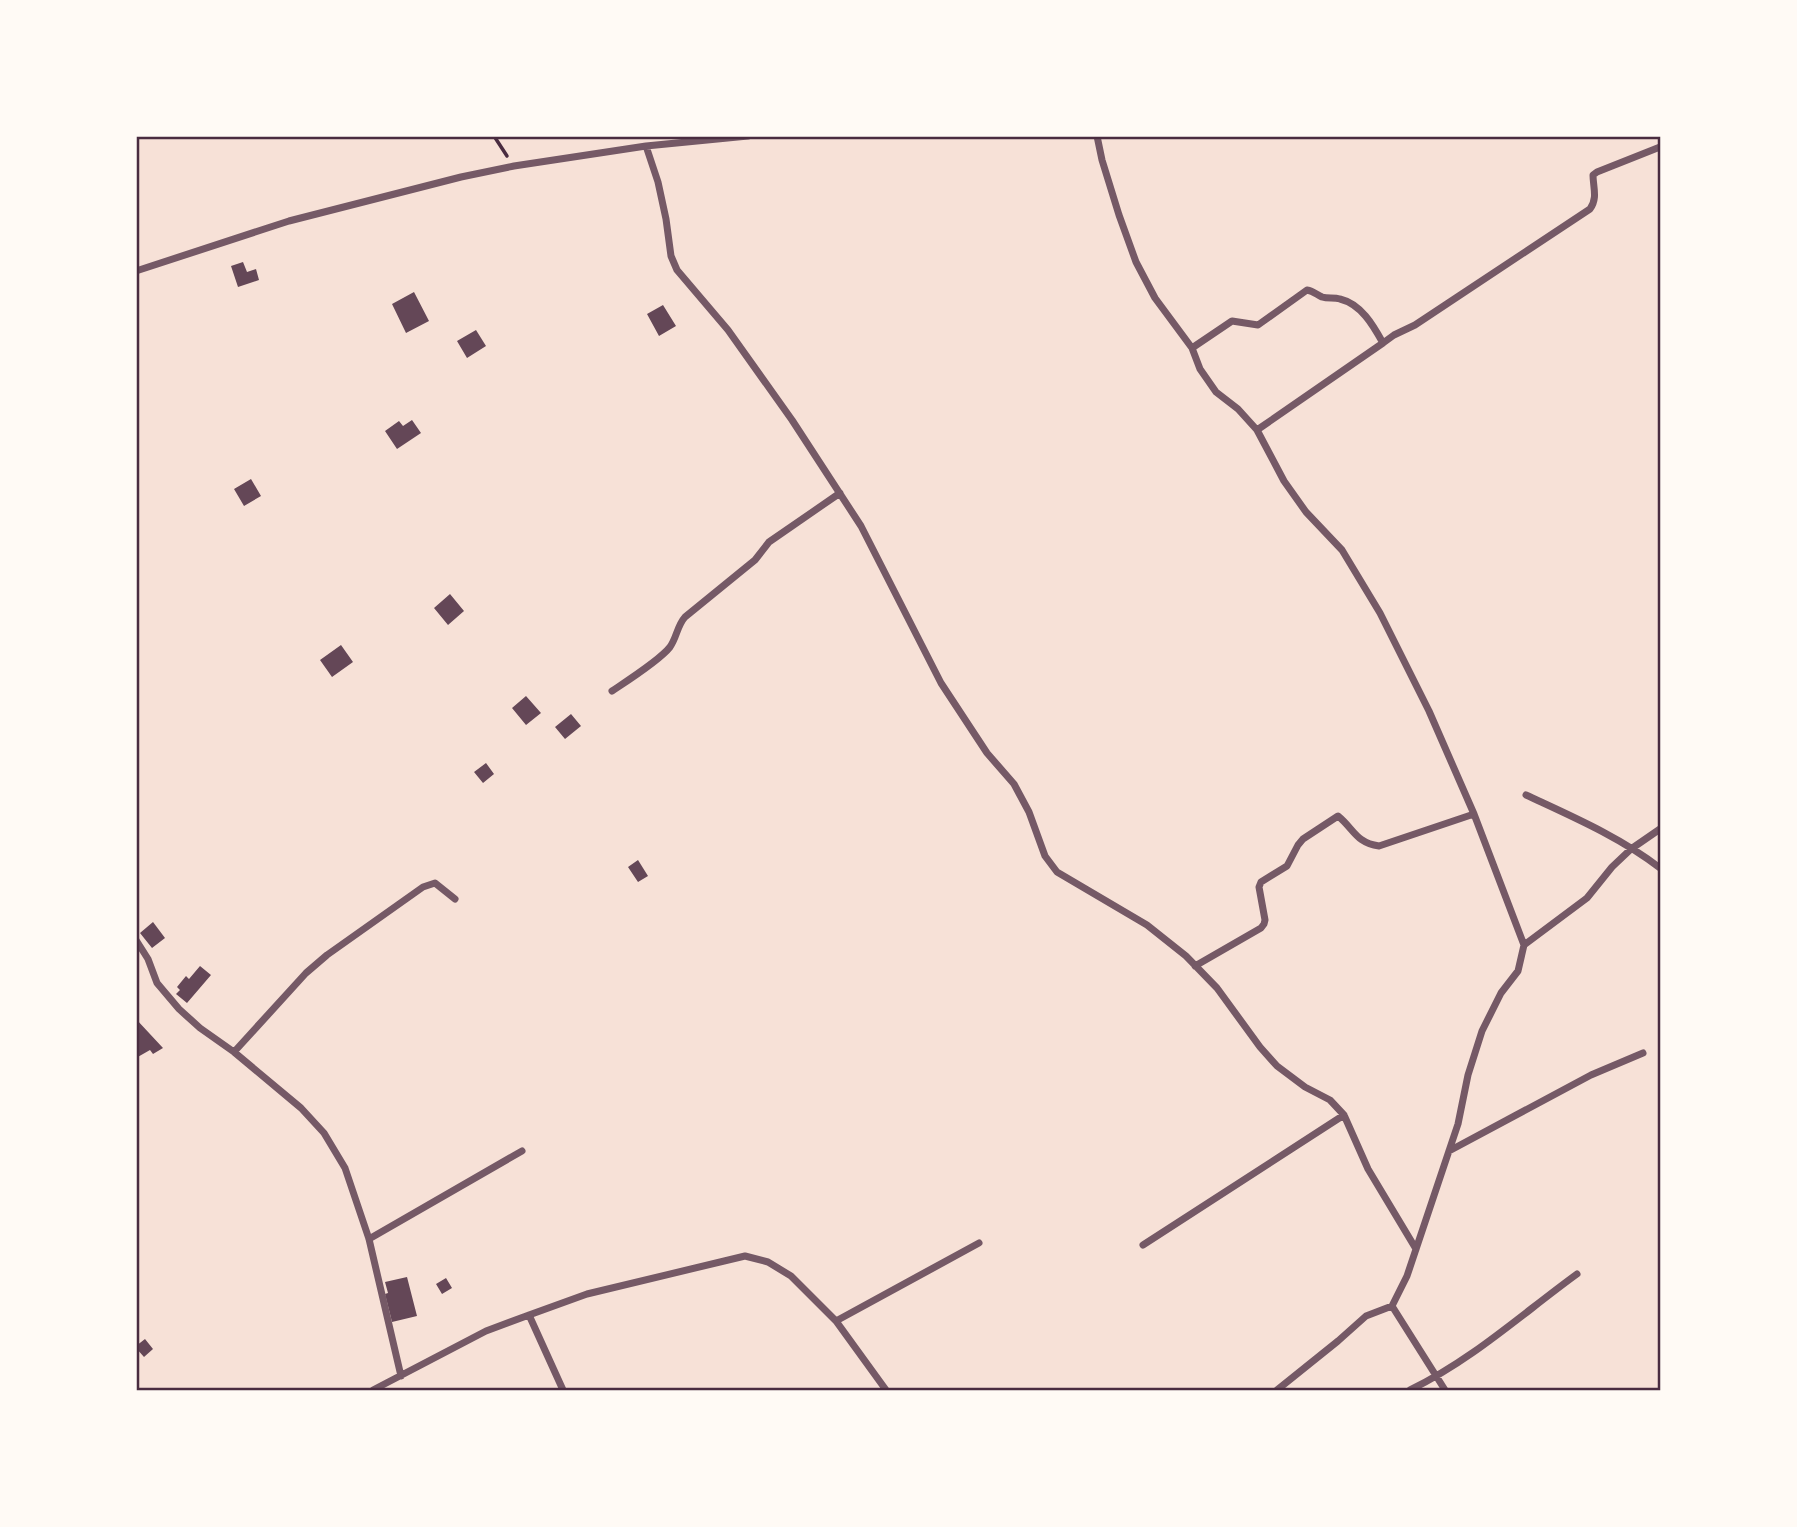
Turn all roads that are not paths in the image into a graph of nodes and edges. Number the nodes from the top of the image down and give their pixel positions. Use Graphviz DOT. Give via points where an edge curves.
graph roads {
  1 [pos="748,136"];
  2 [pos="1097,136"];
  3 [pos="646,146"];
  4 [pos="1661,147"];
  5 [pos="136,271"];
  6 [pos="1383,343"];
  7 [pos="1192,348"];
  8 [pos="1257,430"];
  9 [pos="839,493"];
  10 [pos="612,691"];
  11 [pos="1526,794"];
  12 [pos="1474,814"];
  13 [pos="1661,829"];
  14 [pos="1631,849"];
  15 [pos="1661,868"];
  16 [pos="455,899"];
  17 [pos="136,940"];
  18 [pos="1524,945"];
  19 [pos="1195,966"];
  20 [pos="234,1052"];
  21 [pos="1643,1053"];
  22 [pos="1344,1115"];
  23 [pos="522,1151"];
  24 [pos="1448,1152"];
  25 [pos="369,1239"];
  26 [pos="979,1243"];
  27 [pos="1143,1245"];
  28 [pos="1416,1250"];
  29 [pos="1577,1274"];
  30 [pos="1392,1306"];
  31 [pos="529,1315"];
  32 [pos="836,1321"];
  33 [pos="401,1376"];
  34 [pos="1436,1377"];
  35 [pos="373,1391"];
  36 [pos="563,1391"];
  37 [pos="886,1391"];
  38 [pos="1277,1391"];
  39 [pos="1410,1391"];
  40 [pos="1444,1391"];
  1 -- 3 [label="street"];
  2 -- 7 [label="street" via="1136,262 1155,298"];
  3 -- 5 [label="street" via="461,177 289,221"];
  3 -- 9 [label="street" via="677,270 728,330"];
  4 -- 6 [label="street" via="1597,172 1590,209"];
  6 -- 7 [label="street" via="1357,307 1307,290 1258,325 1232,321"];
  6 -- 8 [label="street"];
  7 -- 8 [label="street" via="1216,392"];
  8 -- 12 [label="street" via="1284,481 1342,550 1380,613"];
  9 -- 10 [label="street" via="769,542 755,560 685,617 669,648"];
  9 -- 19 [label="street" via="861,526 941,683 987,753 1014,784 1045,856 1057,872 1147,925"];
  11 -- 14 [label="street"];
  12 -- 18 [label="street"];
  12 -- 19 [label="street" via="1379,846 1359,839 1338,816 1303,839 1287,866 1261,882 1265,920 1261,928"];
  13 -- 14 [label="street"];
  14 -- 15 [label="street"];
  14 -- 18 [label="street" via="1587,898"];
  16 -- 20 [label="street" via="435,883 423,887 306,973"];
  17 -- 20 [label="street" via="157,983 179,1009"];
  18 -- 24 [label="street" via="1518,971 1482,1031"];
  19 -- 22 [label="street" via="1277,1066 1330,1100"];
  20 -- 25 [label="street" via="324,1133 345,1168"];
  21 -- 24 [label="street" via="1591,1075"];
  22 -- 27 [label="street"];
  22 -- 28 [label="street" via="1368,1169"];
  23 -- 25 [label="street"];
  24 -- 28 [label="street"];
  25 -- 33 [label="street"];
  26 -- 32 [label="street"];
  28 -- 30 [label="street"];
  29 -- 34 [label="street"];
  30 -- 34 [label="street"];
  30 -- 38 [label="street" via="1366,1317"];
  31 -- 32 [label="street" via="587,1294 745,1255 791,1276"];
  31 -- 33 [label="street" via="486,1331"];
  31 -- 36 [label="street"];
  32 -- 37 [label="street"];
  33 -- 35 [label="street"];
  34 -- 39 [label="street"];
  34 -- 40 [label="street"];
}
